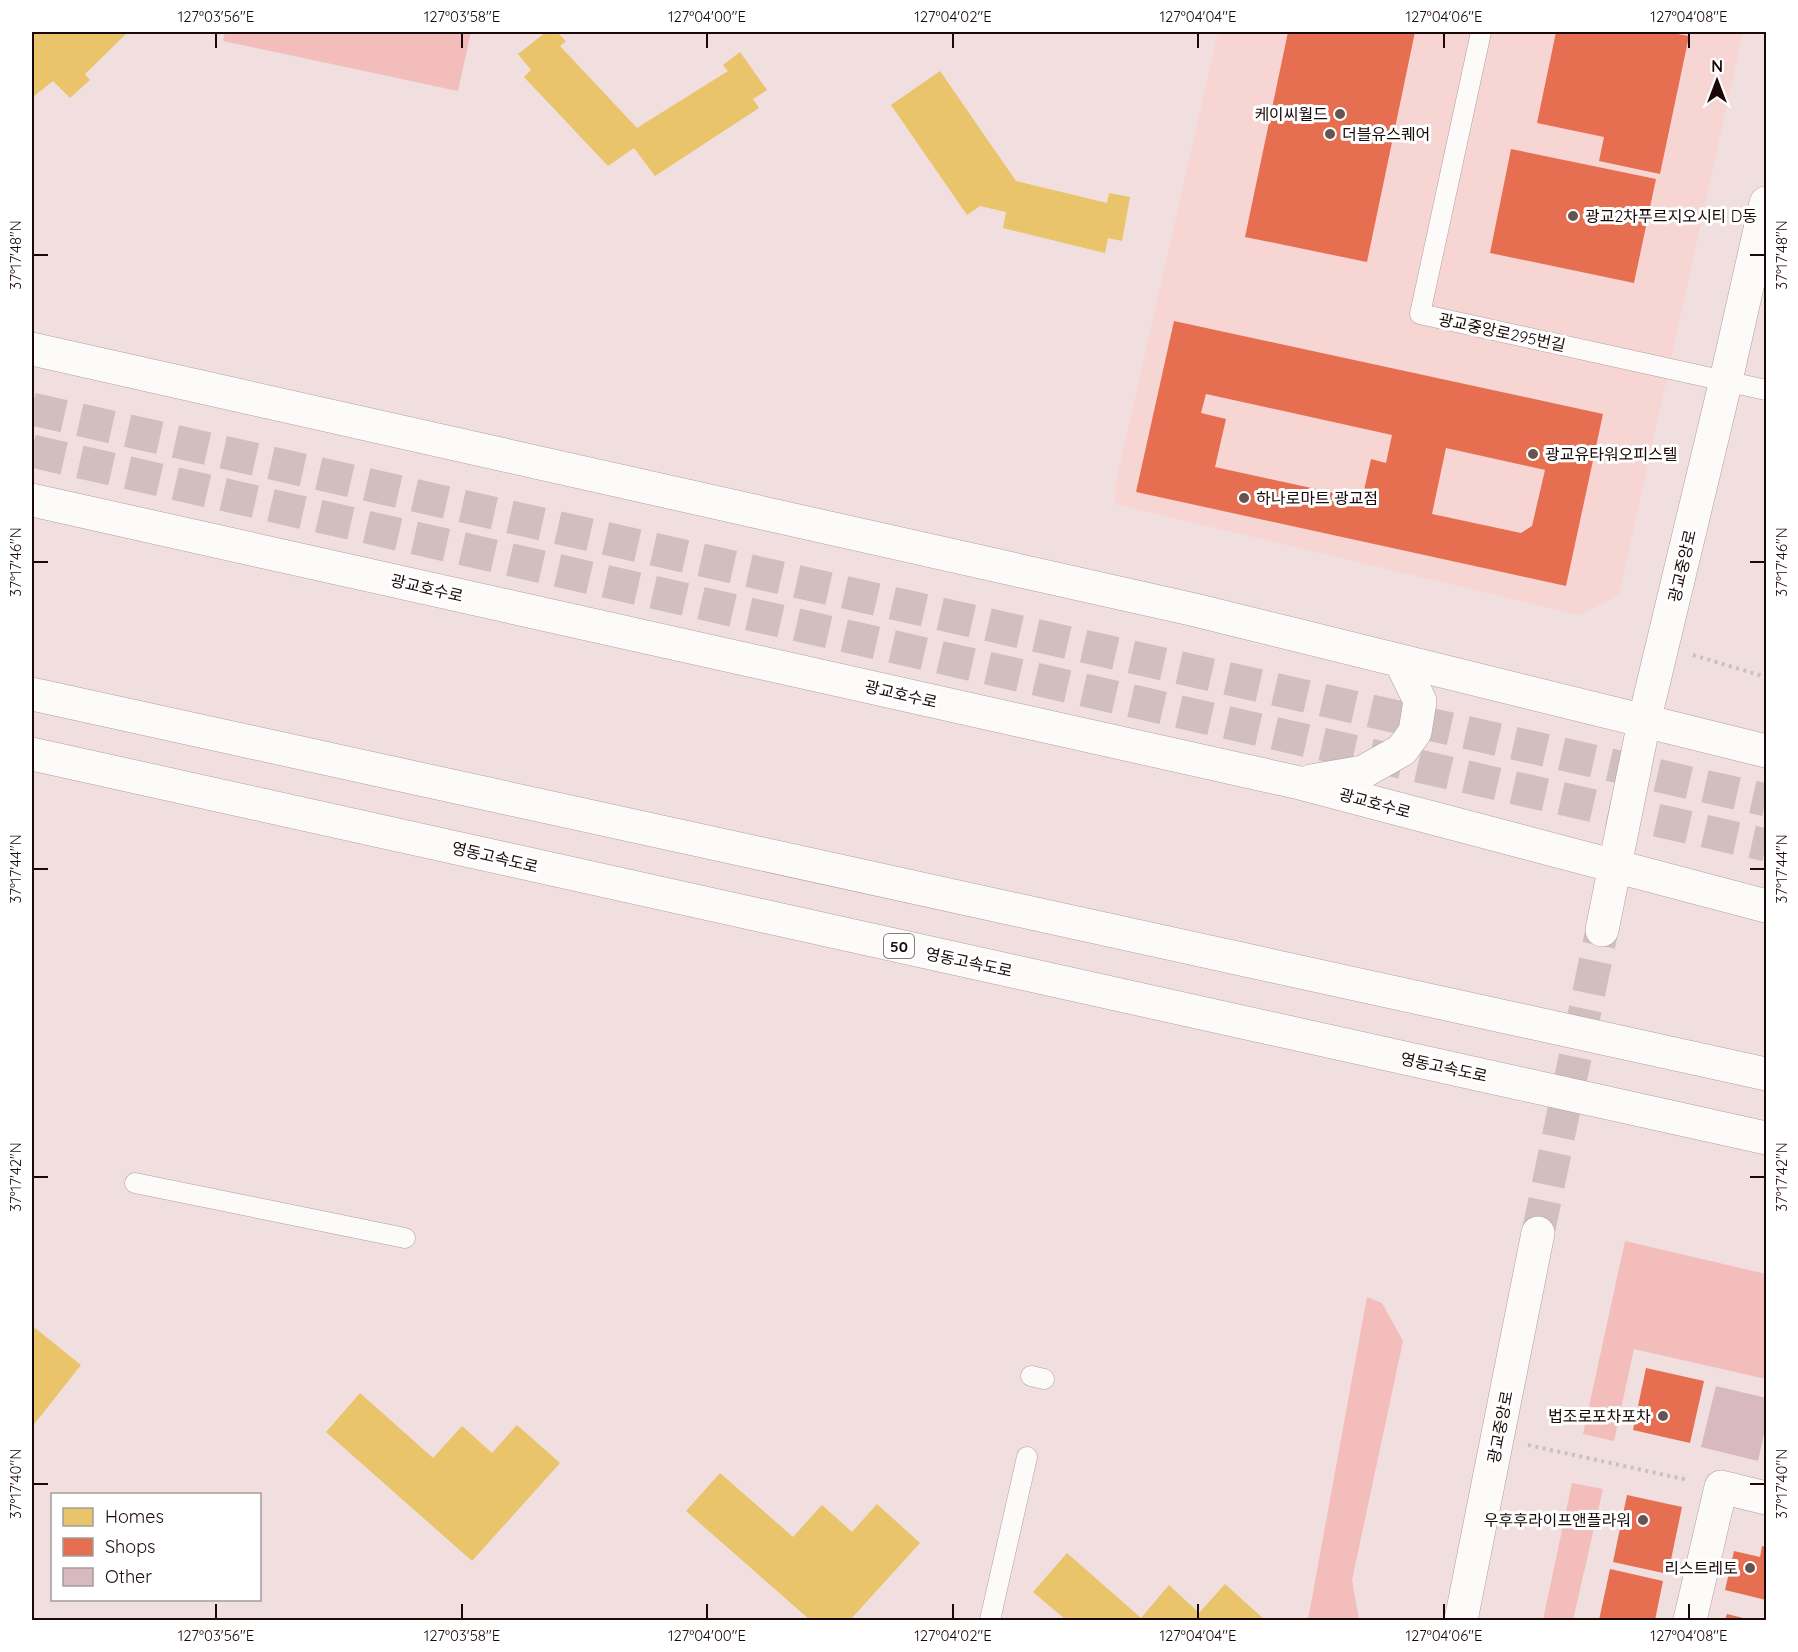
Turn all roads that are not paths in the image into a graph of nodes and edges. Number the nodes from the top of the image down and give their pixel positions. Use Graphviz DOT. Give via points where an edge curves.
graph roads {
  1 [pos="1481,32"];
  2 [pos="1767,202"];
  3 [pos="32,349"];
  4 [pos="1726,380"];
  5 [pos="1767,390"];
  6 [pos="32,500"];
  7 [pos="1401,662"];
  8 [pos="32,694"];
  9 [pos="1644,722"];
  10 [pos="1767,752"];
  11 [pos="32,754"];
  12 [pos="1300,783"];
  13 [pos="1616,867"];
  14 [pos="1767,906"];
  15 [pos="1602,930"];
  16 [pos="1767,1074"];
  17 [pos="1767,1138"];
  18 [pos="135,1183"];
  19 [pos="1538,1233"];
  20 [pos="405,1238"];
  21 [pos="1027,1457"];
  22 [pos="1767,1498"];
  23 [pos="990,1620"];
  24 [pos="1461,1620"];
  25 [pos="1690,1620"];
  1 -- 4 [label="lane, 광교중앙로295번길" via="1420,314"];
  2 -- 4 [label="main road, 광교중앙로"];
  3 -- 7 [label="main road" via="1183,608"];
  4 -- 5 [label="lane"];
  4 -- 9 [label="main road, 광교중앙로"];
  6 -- 12 [label="main road, 광교호수로"];
  7 -- 9 [label="main road"];
  7 -- 12 [label="main road" via="1420,701 1415,732 1402,750 1364,772"];
  8 -- 16 [label="main road"];
  9 -- 10 [label="main road"];
  9 -- 13 [label="main road, 광교중앙로"];
  11 -- 17 [label="main road, 영동고속도로 / 50"];
  12 -- 13 [label="main road, 광교호수로"];
  13 -- 14 [label="main road, 광교호수로"];
  13 -- 15 [label="main road, 광교중앙로"];
  18 -- 20 [label="lane"];
  19 -- 24 [label="main road, 광교중앙로"];
  21 -- 23 [label="lane"];
  22 -- 25 [label="main road" via="1721,1487"];
}
